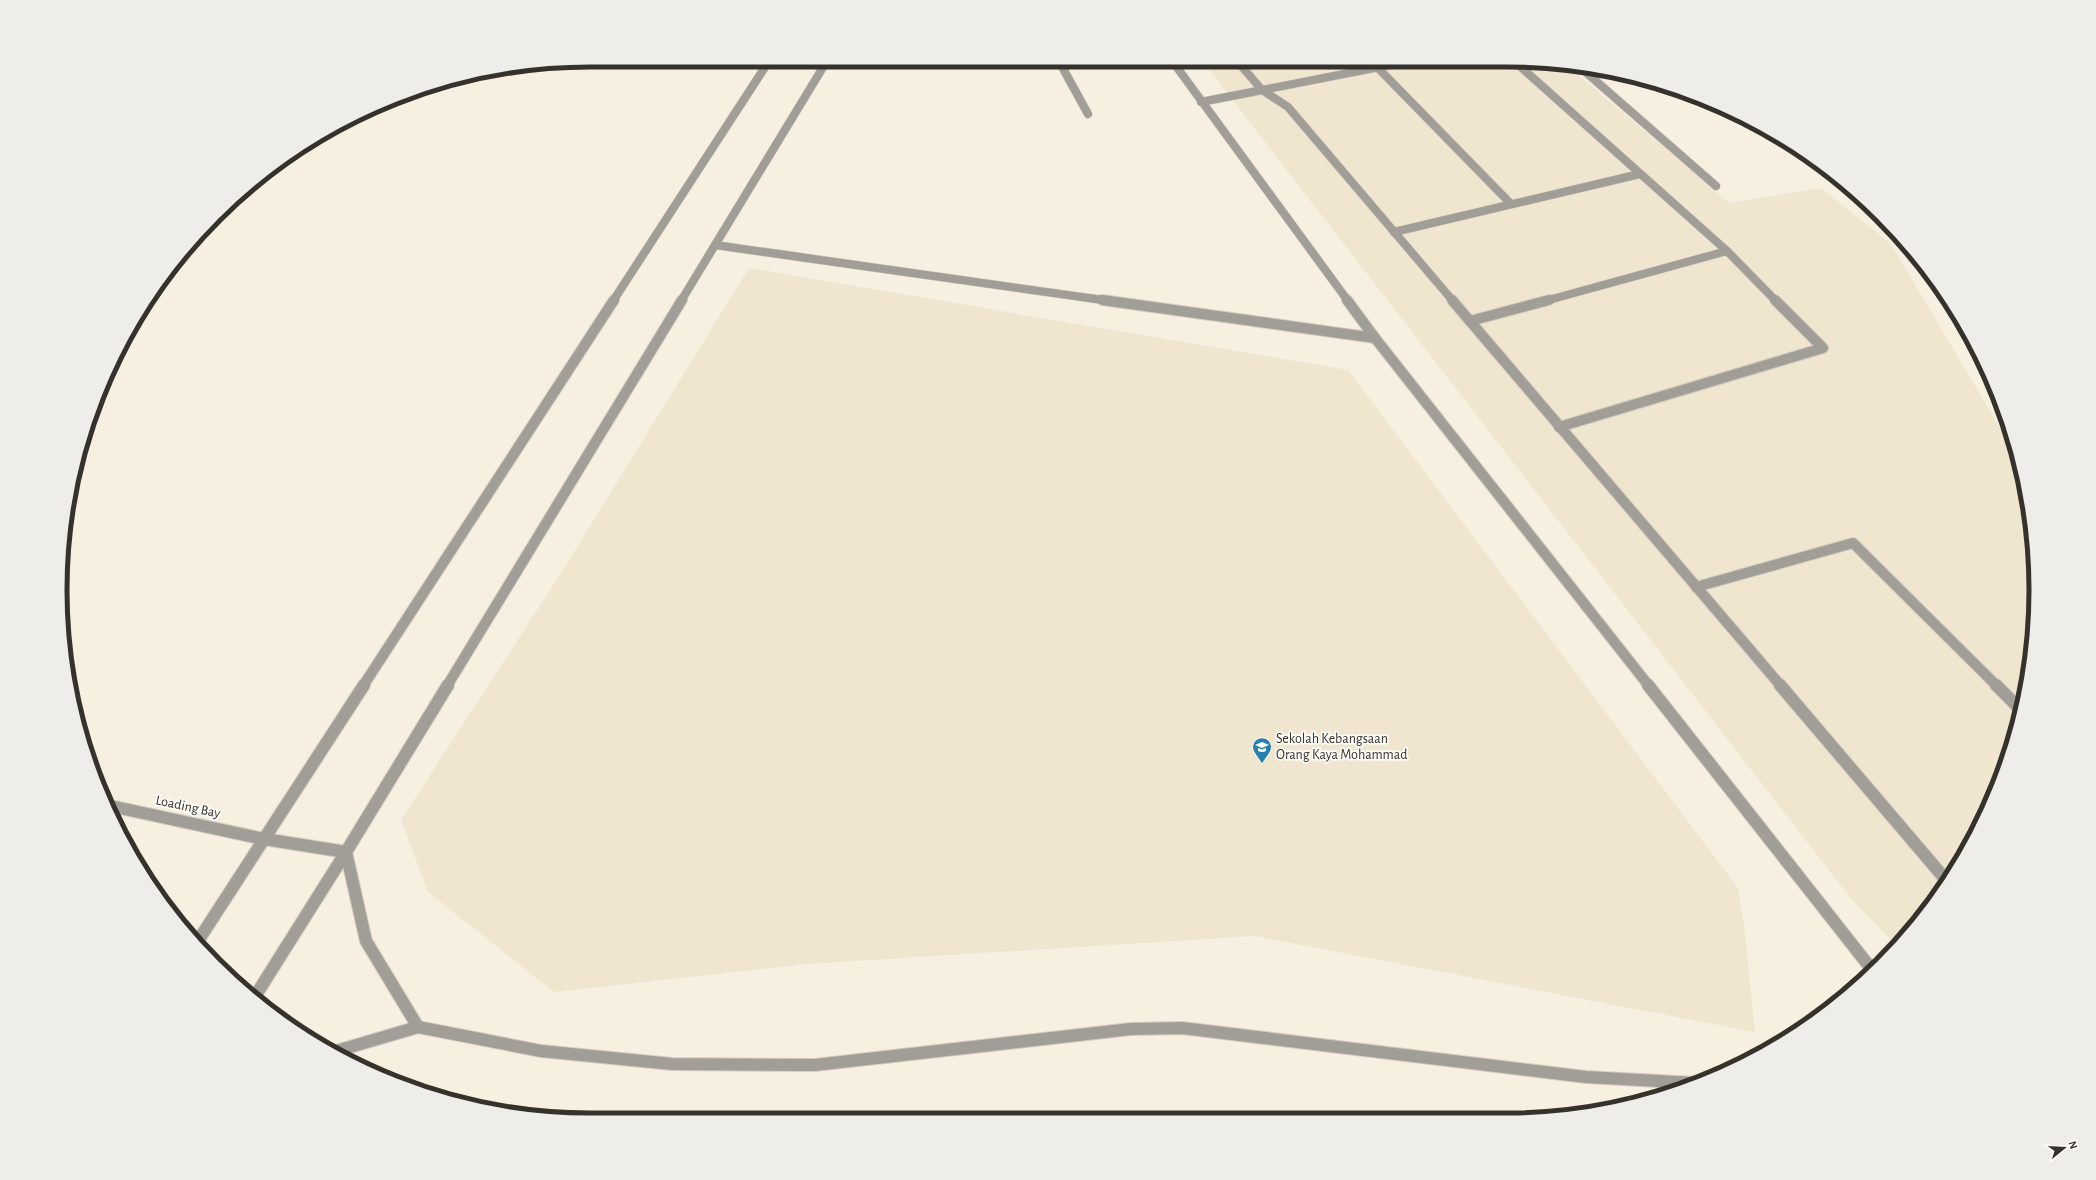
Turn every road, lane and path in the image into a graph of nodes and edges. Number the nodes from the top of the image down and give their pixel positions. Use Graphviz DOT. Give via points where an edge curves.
graph roads {
  1 [pos="765,67"];
  2 [pos="823,67"];
  3 [pos="1062,67"];
  4 [pos="1177,67"];
  5 [pos="1242,67"];
  6 [pos="1377,67"];
  7 [pos="1521,67"];
  8 [pos="1587,73"];
  9 [pos="1262,90"];
  10 [pos="1201,102"];
  11 [pos="1088,114"];
  12 [pos="1640,174"];
  13 [pos="1716,186"];
  14 [pos="1511,204"];
  15 [pos="1394,232"];
  16 [pos="715,245"];
  17 [pos="1727,252"];
  18 [pos="1470,321"];
  19 [pos="1375,338"];
  20 [pos="1559,427"];
  21 [pos="1696,587"];
  22 [pos="2016,705"];
  23 [pos="115,807"];
  24 [pos="264,838"];
  25 [pos="346,852"];
  26 [pos="1943,877"];
  27 [pos="200,938"];
  28 [pos="1869,966"];
  29 [pos="257,993"];
  30 [pos="418,1027"];
  31 [pos="341,1050"];
  32 [pos="1681,1082"];
  1 -- 24 [label="street"];
  2 -- 16 [label="street"];
  3 -- 11 [label="street"];
  4 -- 10 [label="street"];
  5 -- 9 [label="street"];
  6 -- 9 [label="street"];
  6 -- 14 [label="street"];
  7 -- 12 [label="street"];
  8 -- 13 [label="street"];
  9 -- 10 [label="street"];
  9 -- 15 [label="street" via="1288,107"];
  10 -- 19 [label="street"];
  12 -- 14 [label="street"];
  12 -- 17 [label="street"];
  14 -- 15 [label="street"];
  15 -- 18 [label="street"];
  16 -- 19 [label="street"];
  16 -- 25 [label="street"];
  17 -- 18 [label="street"];
  17 -- 20 [label="street" via="1823,348"];
  18 -- 20 [label="street"];
  19 -- 28 [label="street"];
  20 -- 21 [label="street"];
  21 -- 22 [label="street" via="1853,543"];
  21 -- 26 [label="street"];
  23 -- 24 [label="street, Loading Bay"];
  24 -- 25 [label="street, Loading Bay"];
  24 -- 27 [label="street"];
  25 -- 29 [label="street"];
  25 -- 30 [label="street" via="366,941"];
  30 -- 31 [label="street"];
  30 -- 32 [label="street" via="541,1051 672,1064 815,1066 1131,1029 1182,1028 1586,1077"];
}
